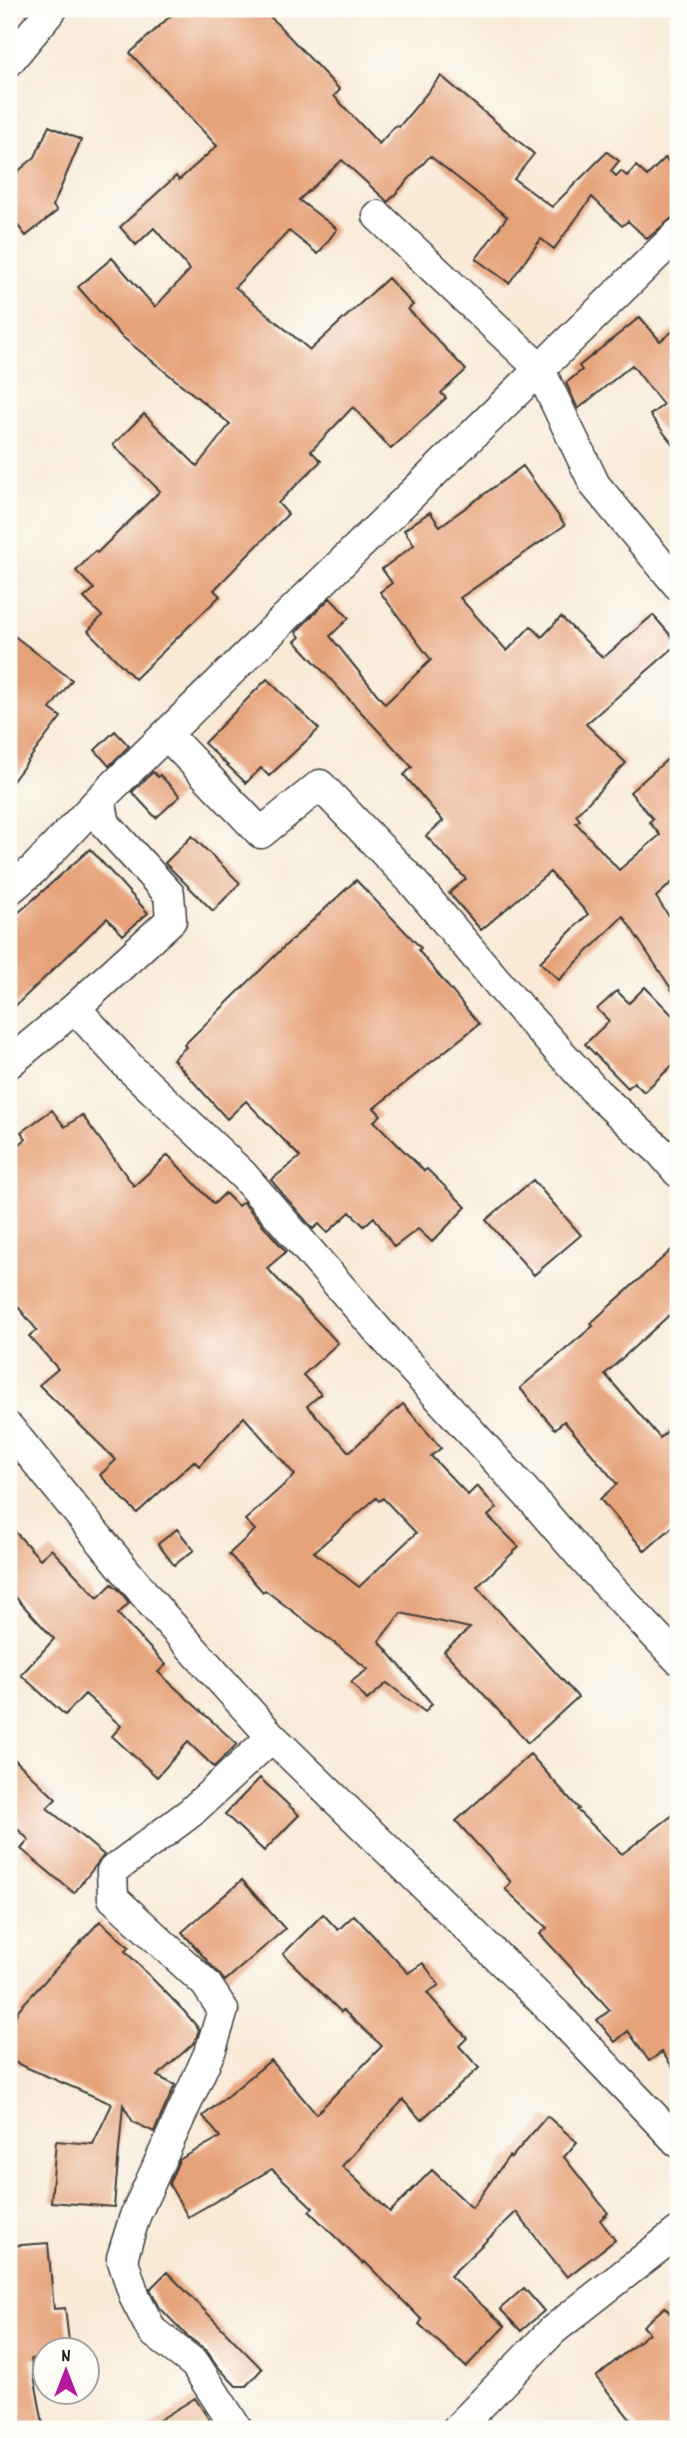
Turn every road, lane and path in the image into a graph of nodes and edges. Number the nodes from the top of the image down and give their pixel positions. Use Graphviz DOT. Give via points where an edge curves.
graph roads {
  1 [pos="52,9"];
  2 [pos="9,61"];
  3 [pos="378,216"];
  4 [pos="678,234"];
  5 [pos="539,368"];
  6 [pos="678,585"];
  7 [pos="167,735"];
  8 [pos="100,799"];
  9 [pos="9,890"];
  10 [pos="75,1008"];
  11 [pos="9,1063"];
  12 [pos="678,1172"];
  13 [pos="13,1442"];
  14 [pos="678,1659"];
  15 [pos="272,1737"];
  16 [pos="678,2143"];
  17 [pos="678,2232"];
  18 [pos="237,2429"];
  19 [pos="457,2429"];
  1 -- 2 [label="street"];
  3 -- 5 [label="street"];
  4 -- 5 [label="street"];
  5 -- 6 [label="street" via="595,485"];
  5 -- 7 [label="street"];
  7 -- 8 [label="street"];
  7 -- 12 [label="street" via="261,833 320,785 412,881 597,1093"];
  8 -- 9 [label="street"];
  8 -- 10 [label="street" via="105,824 169,894 171,920"];
  10 -- 11 [label="street"];
  10 -- 14 [label="street" via="129,1067 243,1174 381,1334"];
  13 -- 15 [label="street"];
  15 -- 16 [label="street" via="556,2014"];
  15 -- 18 [label="street" via="190,1813 112,1871 113,1898 206,1984 223,2010 211,2049 135,2216 122,2258 152,2331 195,2364"];
  17 -- 19 [label="street" via="553,2330"];
}
